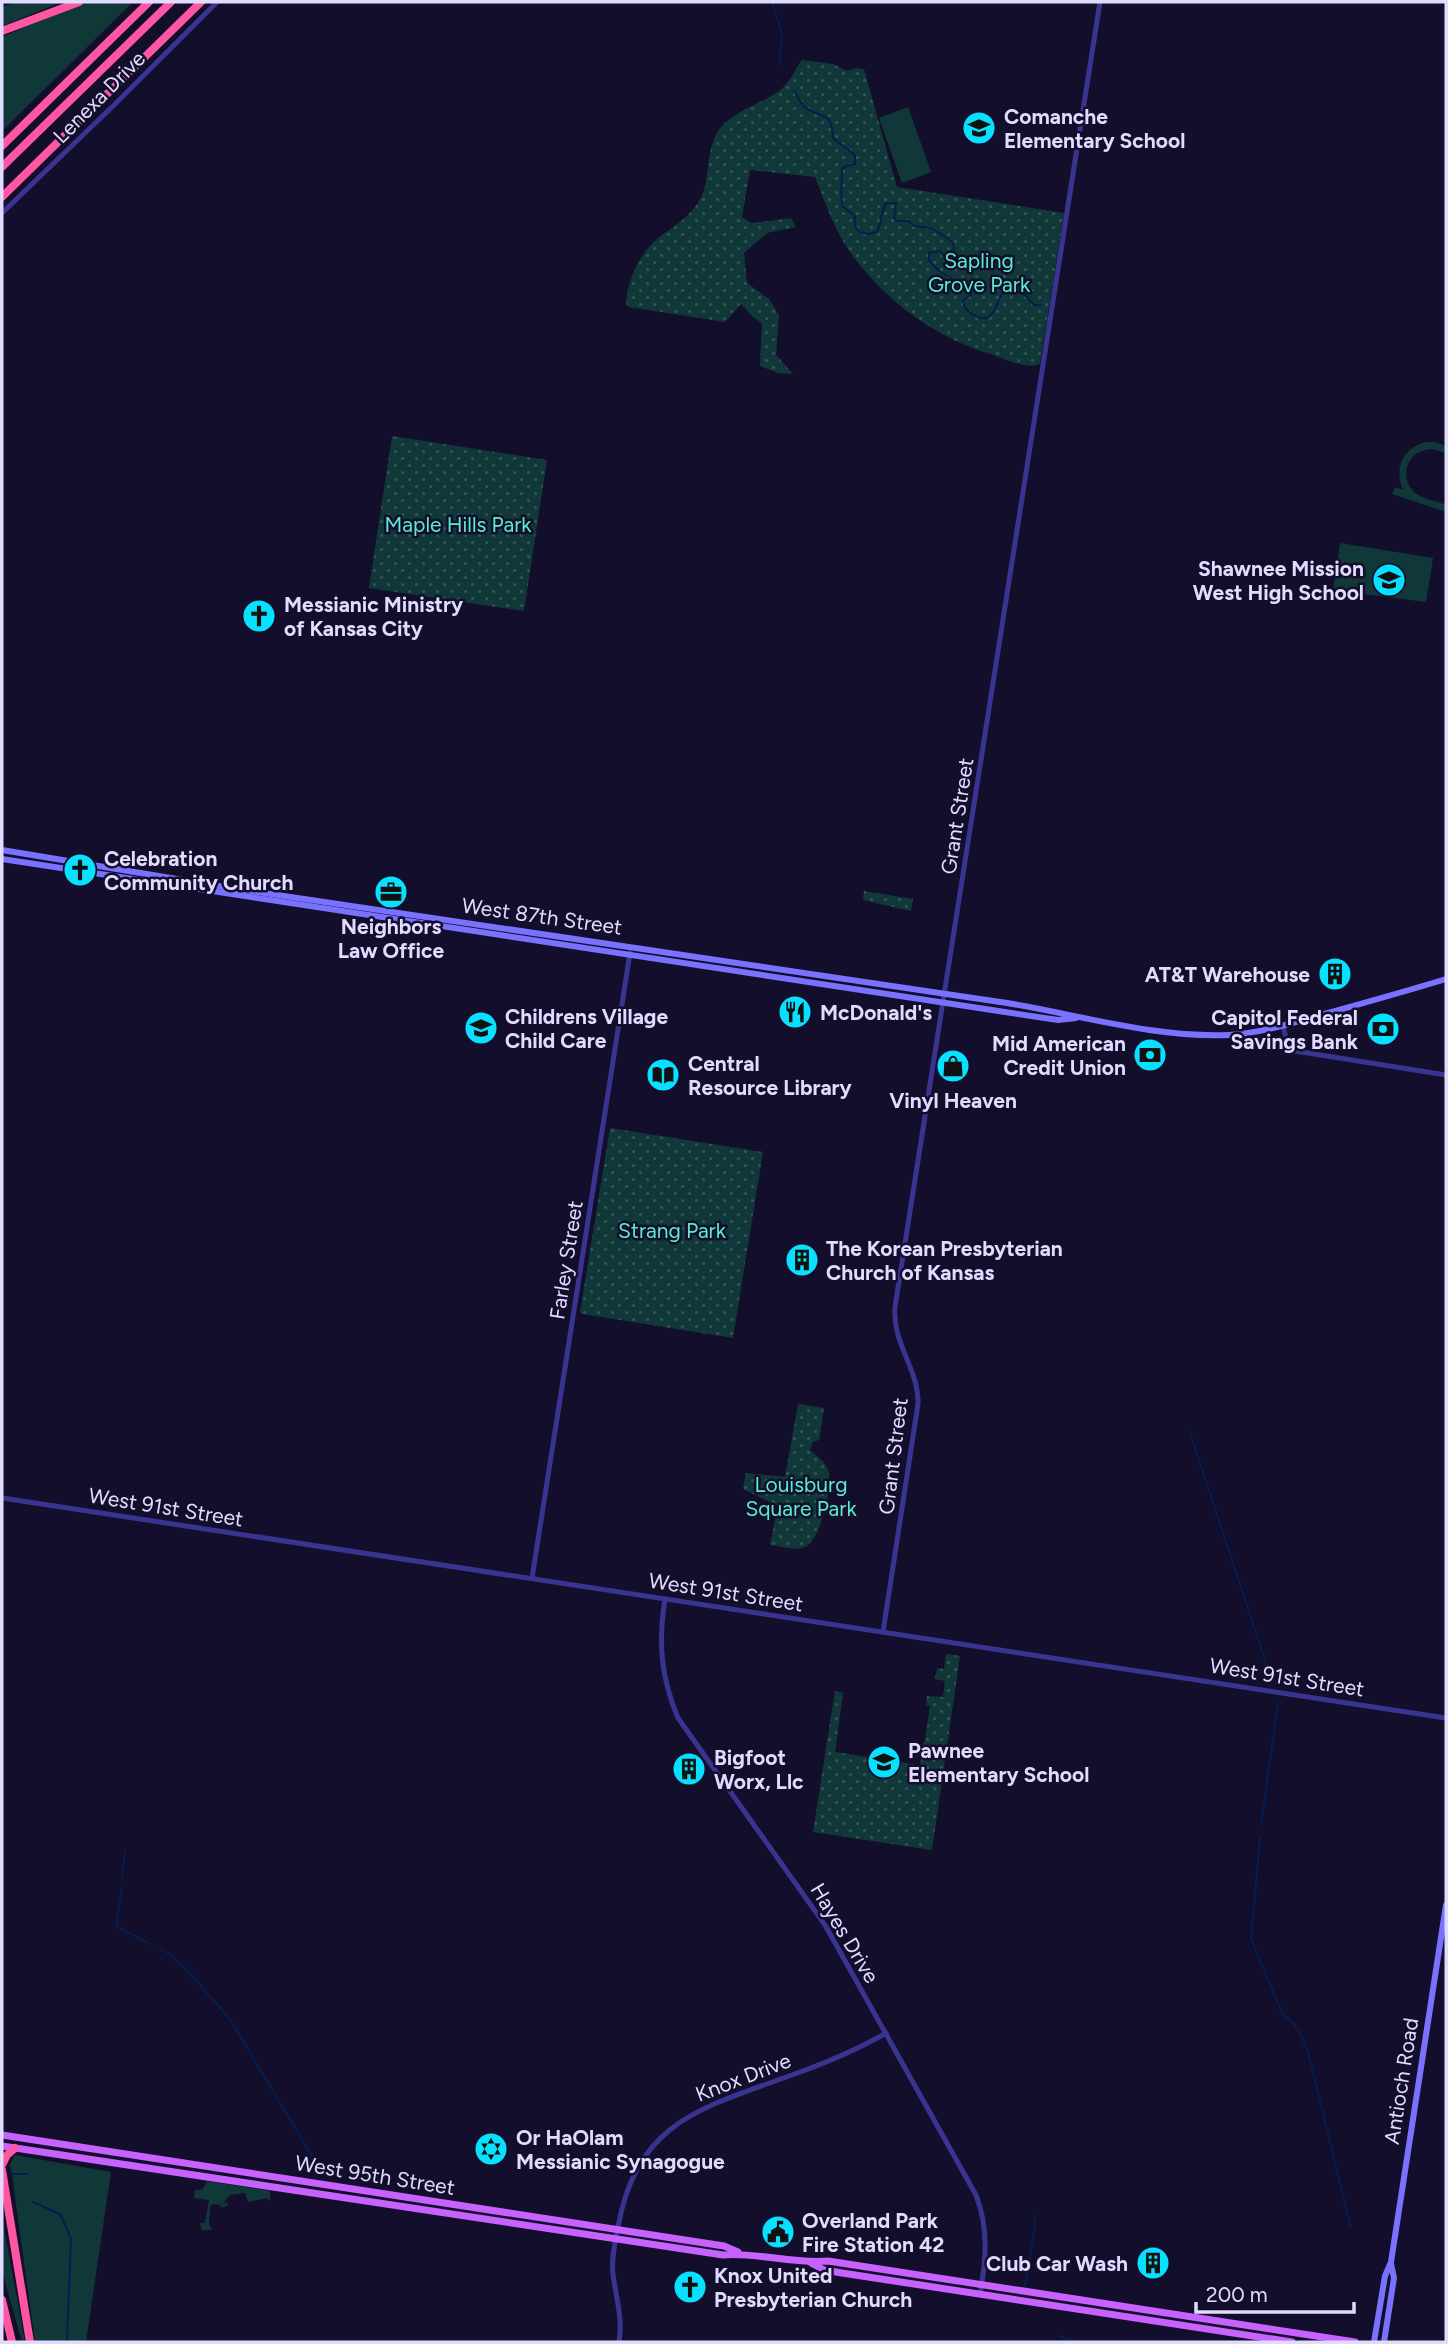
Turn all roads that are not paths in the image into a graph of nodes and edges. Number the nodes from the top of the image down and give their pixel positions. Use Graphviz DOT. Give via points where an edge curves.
graph roads {
  1 [pos="79,2"];
  2 [pos="149,2"];
  3 [pos="171,2"];
  4 [pos="201,2"];
  5 [pos="217,2"];
  6 [pos="1100,2"];
  7 [pos="2,31"];
  8 [pos="2,146"];
  9 [pos="2,167"];
  10 [pos="2,197"];
  11 [pos="2,213"];
  12 [pos="2,851"];
  13 [pos="2,859"];
  14 [pos="631,947"];
  15 [pos="630,956"];
  16 [pos="1446,979"];
  17 [pos="946,994"];
  18 [pos="944,1003"];
  19 [pos="1076,1018"];
  20 [pos="1283,1026"];
  21 [pos="1446,1075"];
  22 [pos="2,1498"];
  23 [pos="532,1578"];
  24 [pos="665,1599"];
  25 [pos="883,1632"];
  26 [pos="1446,1718"];
  27 [pos="1446,1905"];
  28 [pos="886,2033"];
  29 [pos="2,2135"];
  30 [pos="2,2146"];
  31 [pos="15,2148"];
  32 [pos="2,2165"];
  33 [pos="2,2171"];
  34 [pos="333,2191"];
  35 [pos="617,2230"];
  36 [pos="616,2239"];
  37 [pos="742,2253"];
  38 [pos="1391,2262"];
  39 [pos="811,2263"];
  40 [pos="982,2286"];
  41 [pos="980,2295"];
  42 [pos="2,2300"];
  43 [pos="12,2342"];
  44 [pos="30,2342"];
  45 [pos="619,2342"];
  46 [pos="1292,2342"];
  47 [pos="1355,2342"];
  48 [pos="1374,2342"];
  49 [pos="1384,2342"];
  1 -- 7 [label="highway"];
  2 -- 8 [label="highway"];
  3 -- 9 [label="highway"];
  4 -- 10 [label="highway"];
  5 -- 11 [label="street, Lenexa Drive"];
  6 -- 17 [label="street, Grant Street"];
  12 -- 14 [label="main road, West 87th Street"];
  13 -- 15 [label="main road, West 87th Street"];
  14 -- 15 [label="street, Farley Street"];
  14 -- 17 [label="main road, West 87th Street"];
  15 -- 18 [label="main road, West 87th Street"];
  15 -- 23 [label="street, Farley Street"];
  16 -- 20 [label="main road, West 87th Street"];
  17 -- 18 [label="street, Grant Street"];
  17 -- 19 [label="main road, West 87th Street"];
  18 -- 19 [label="main road, West 87th Street" via="1058,1020"];
  18 -- 25 [label="street, Grant Street" via="895,1307 895,1331 917,1388 918,1404"];
  19 -- 20 [label="main road, West 87th Street" via="1210,1034"];
  20 -- 21 [label="street" via="1289,1050"];
  22 -- 23 [label="street, West 91st Street"];
  23 -- 24 [label="street, West 91st Street"];
  24 -- 25 [label="street, West 91st Street"];
  24 -- 28 [label="street, Hayes Drive" via="661,1659 678,1718 825,1925"];
  25 -- 26 [label="street, West 91st Street"];
  27 -- 38 [label="main road, Antioch Road"];
  28 -- 35 [label="street, Knox Drive" via="826,2063 709,2104 677,2123 641,2162 626,2192"];
  28 -- 40 [label="street, Hayes Drive" via="976,2195 986,2236"];
  29 -- 34 [label="main road, West 95th Street"];
  30 -- 31 [label="main road, West 95th Street"];
  31 -- 32 [label="highway"];
  31 -- 34 [label="main road, West 95th Street"];
  33 -- 44 [label="highway"];
  34 -- 35 [label="main road, West 95th Street"];
  34 -- 36 [label="main road, West 95th Street"];
  35 -- 36 [label="street, Knox Drive"];
  35 -- 37 [label="main road, West 95th Street" via="724,2246"];
  36 -- 37 [label="main road, West 95th Street" via="723,2255"];
  36 -- 45 [label="street, Knox Drive" via="613,2265 620,2309"];
  37 -- 39 [label="main road, West 95th Street"];
  38 -- 48 [label="main road, Antioch Road"];
  38 -- 49 [label="main road, Antioch Road" via="1394,2278"];
  39 -- 40 [label="main road, West 95th Street"];
  39 -- 41 [label="main road, West 95th Street" via="824,2270"];
  40 -- 41 [label="street, Hayes Drive"];
  40 -- 47 [label="main road, West 95th Street"];
  41 -- 46 [label="main road, West 95th Street"];
  42 -- 43 [label="highway"];
}
